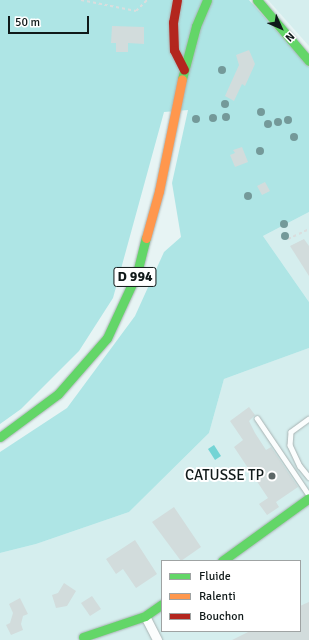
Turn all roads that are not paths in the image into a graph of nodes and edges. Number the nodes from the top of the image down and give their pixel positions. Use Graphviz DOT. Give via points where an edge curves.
graph roads {
  1 [pos="177,0"];
  2 [pos="207,0"];
  3 [pos="257,0"];
  4 [pos="309,61"];
  5 [pos="184,70"];
  6 [pos="257,418"];
  7 [pos="309,419"];
  8 [pos="0,437"];
  9 [pos="309,477"];
  10 [pos="309,495"];
  11 [pos="309,498"];
  12 [pos="223,560"];
  13 [pos="161,605"];
  14 [pos="145,616"];
  15 [pos="83,637"];
  16 [pos="157,640"];
  1 -- 5 [label="main road" via="173,22 174,50"];
  2 -- 5 [label="main road, D 994" via="196,26"];
  3 -- 4 [label="main road"];
  5 -- 8 [label="main road, D 994" via="137,273 107,338 58,394"];
  6 -- 10 [label="lane"];
  7 -- 9 [label="lane" via="291,432 290,445 300,466"];
  11 -- 12 [label="main road"];
  13 -- 14 [label="main road"];
  14 -- 15 [label="main road"];
  14 -- 16 [label="street"];
}
